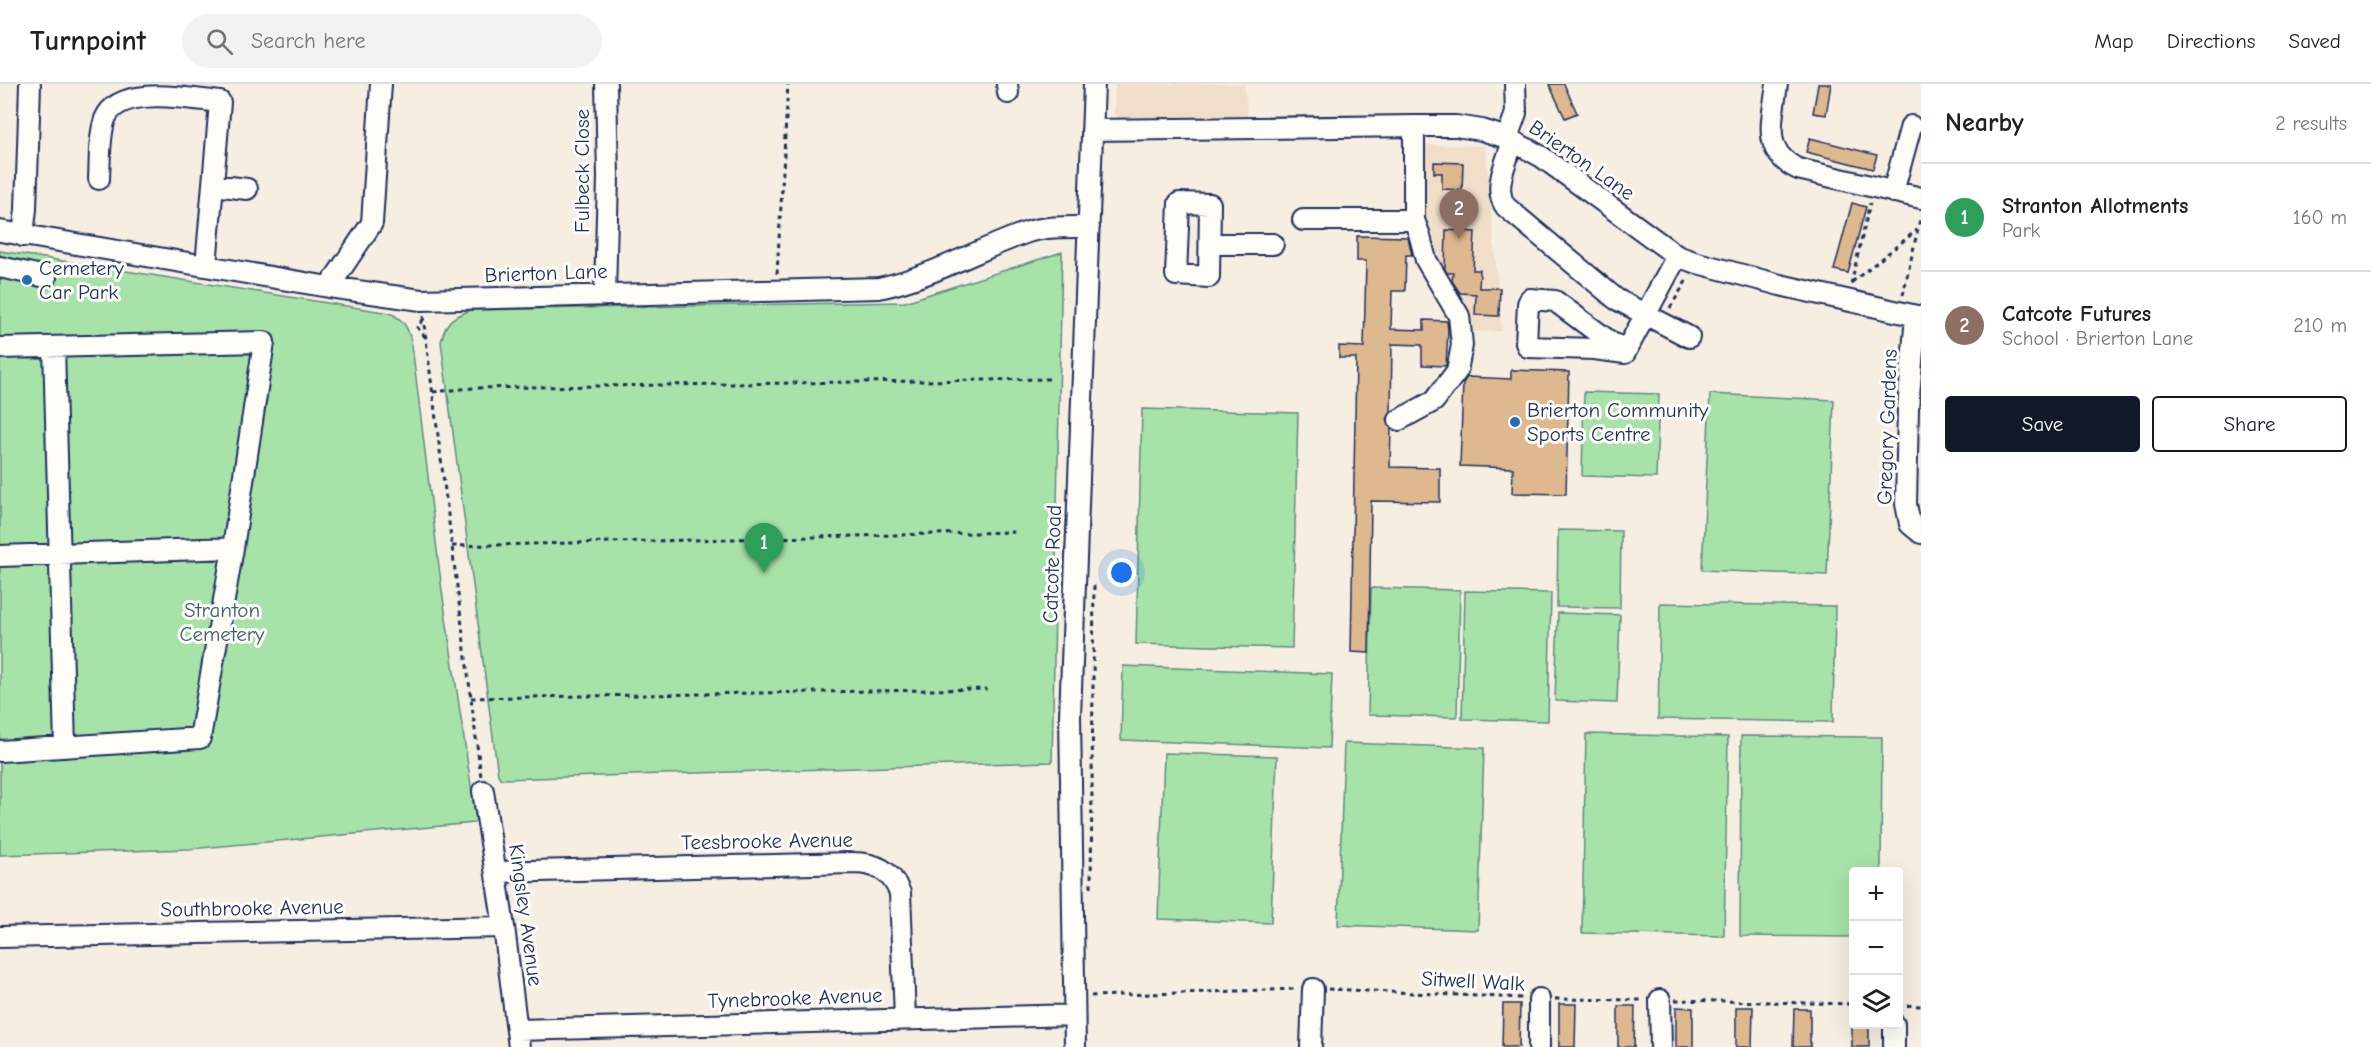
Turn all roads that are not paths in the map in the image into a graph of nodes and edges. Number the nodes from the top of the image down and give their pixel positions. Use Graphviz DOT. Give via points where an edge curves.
graph roads {
  1 [pos="30,84"];
  2 [pos="381,84"];
  3 [pos="606,84"];
  4 [pos="1094,84"];
  5 [pos="1515,84"];
  6 [pos="1777,84"];
  7 [pos="162,90"];
  8 [pos="1414,126"];
  9 [pos="1911,126"];
  10 [pos="1092,130"];
  11 [pos="1510,140"];
  12 [pos="99,179"];
  13 [pos="214,185"];
  14 [pos="247,189"];
  15 [pos="1883,189"];
  16 [pos="1921,198"];
  17 [pos="1303,220"];
  18 [pos="1414,220"];
  19 [pos="1089,227"];
  20 [pos="0,231"];
  21 [pos="23,236"];
  22 [pos="1210,244"];
  23 [pos="1273,244"];
  24 [pos="1685,259"];
  25 [pos="206,266"];
  26 [pos="0,267"];
  27 [pos="45,277"];
  28 [pos="330,287"];
  29 [pos="605,295"];
  30 [pos="1912,315"];
  31 [pos="1654,317"];
  32 [pos="1689,337"];
  33 [pos="54,347"];
  34 [pos="0,348"];
  35 [pos="1627,349"];
  36 [pos="1914,409"];
  37 [pos="1399,420"];
  38 [pos="1921,533"];
  39 [pos="233,548"];
  40 [pos="58,554"];
  41 [pos="0,556"];
  42 [pos="65,747"];
  43 [pos="0,751"];
  44 [pos="482,786"];
  45 [pos="496,872"];
  46 [pos="504,927"];
  47 [pos="0,937"];
  48 [pos="1313,989"];
  49 [pos="1539,999"];
  50 [pos="1660,1000"];
  51 [pos="1083,1011"];
  52 [pos="905,1018"];
  53 [pos="1894,1029"];
  54 [pos="518,1039"];
  55 [pos="1075,1047"];
  56 [pos="1311,1047"];
  57 [pos="1539,1047"];
  58 [pos="1661,1047"];
  59 [pos="1894,1047"];
  1 -- 21 [label="street"];
  2 -- 28 [label="street" via="372,223"];
  3 -- 29 [label="street, Fulbeck Close"];
  4 -- 10 [label="street, Catcote Road"];
  5 -- 11 [label="street" via="1516,113"];
  6 -- 15 [label="street" via="1773,143 1784,162 1798,169"];
  7 -- 12 [label="street" via="129,97 115,103 108,112"];
  7 -- 13 [label="street" via="220,102"];
  8 -- 10 [label="street, Brierton Lane"];
  8 -- 11 [label="street, Brierton Lane" via="1456,126"];
  8 -- 18 [label="street"];
  9 -- 15 [label="street"];
  10 -- 19 [label="street, Catcote Road"];
  11 -- 24 [label="street, Brierton Lane" via="1542,157"];
  11 -- 31 [label="street" via="1500,200 1616,299"];
  13 -- 14 [label="street"];
  13 -- 25 [label="street"];
  15 -- 16 [label="street"];
  17 -- 18 [label="street"];
  18 -- 37 [label="street" via="1426,260 1459,316 1462,345 1457,371 1434,401"];
  19 -- 29 [label="street, Brierton Lane" via="1030,232 903,283 863,289"];
  19 -- 51 [label="street, Catcote Road" via="1070,716"];
  20 -- 21 [label="street, Brierton Lane"];
  21 -- 25 [label="street, Brierton Lane"];
  22 -- 23 [label="street"];
  24 -- 30 [label="street, Brierton Lane" via="1849,291"];
  24 -- 31 [label="street"];
  25 -- 28 [label="street, Brierton Lane"];
  26 -- 27 [label="street"];
  28 -- 29 [label="street, Brierton Lane" via="422,309"];
  30 -- 36 [label="street, Gregory Gardens"];
  31 -- 32 [label="street"];
  31 -- 35 [label="street"];
  33 -- 34 [label="street"];
  33 -- 39 [label="street" via="264,342"];
  33 -- 40 [label="street"];
  35 -- 35 [label="street" via="1625,353 1528,347 1530,299 1555,301 1613,344"];
  36 -- 38 [label="street, Gregory Gardens" via="1906,504 1910,524"];
  39 -- 40 [label="street"];
  39 -- 42 [label="street" via="200,738"];
  40 -- 41 [label="street"];
  40 -- 42 [label="street"];
  42 -- 43 [label="street"];
  44 -- 45 [label="street, Kingsley Avenue" via="482,817"];
  45 -- 46 [label="street, Kingsley Avenue"];
  45 -- 52 [label="street, Teesbrooke Avenue" via="874,865 885,870 900,893"];
  46 -- 47 [label="street, Southbrooke Avenue"];
  46 -- 54 [label="street, Kingsley Avenue"];
  48 -- 56 [label="street"];
  49 -- 57 [label="street"];
  50 -- 58 [label="street"];
  51 -- 52 [label="street, Tynebrooke Avenue"];
  51 -- 55 [label="street, Catcote Road"];
  52 -- 54 [label="street, Tynebrooke Avenue"];
  53 -- 59 [label="street"];
}
